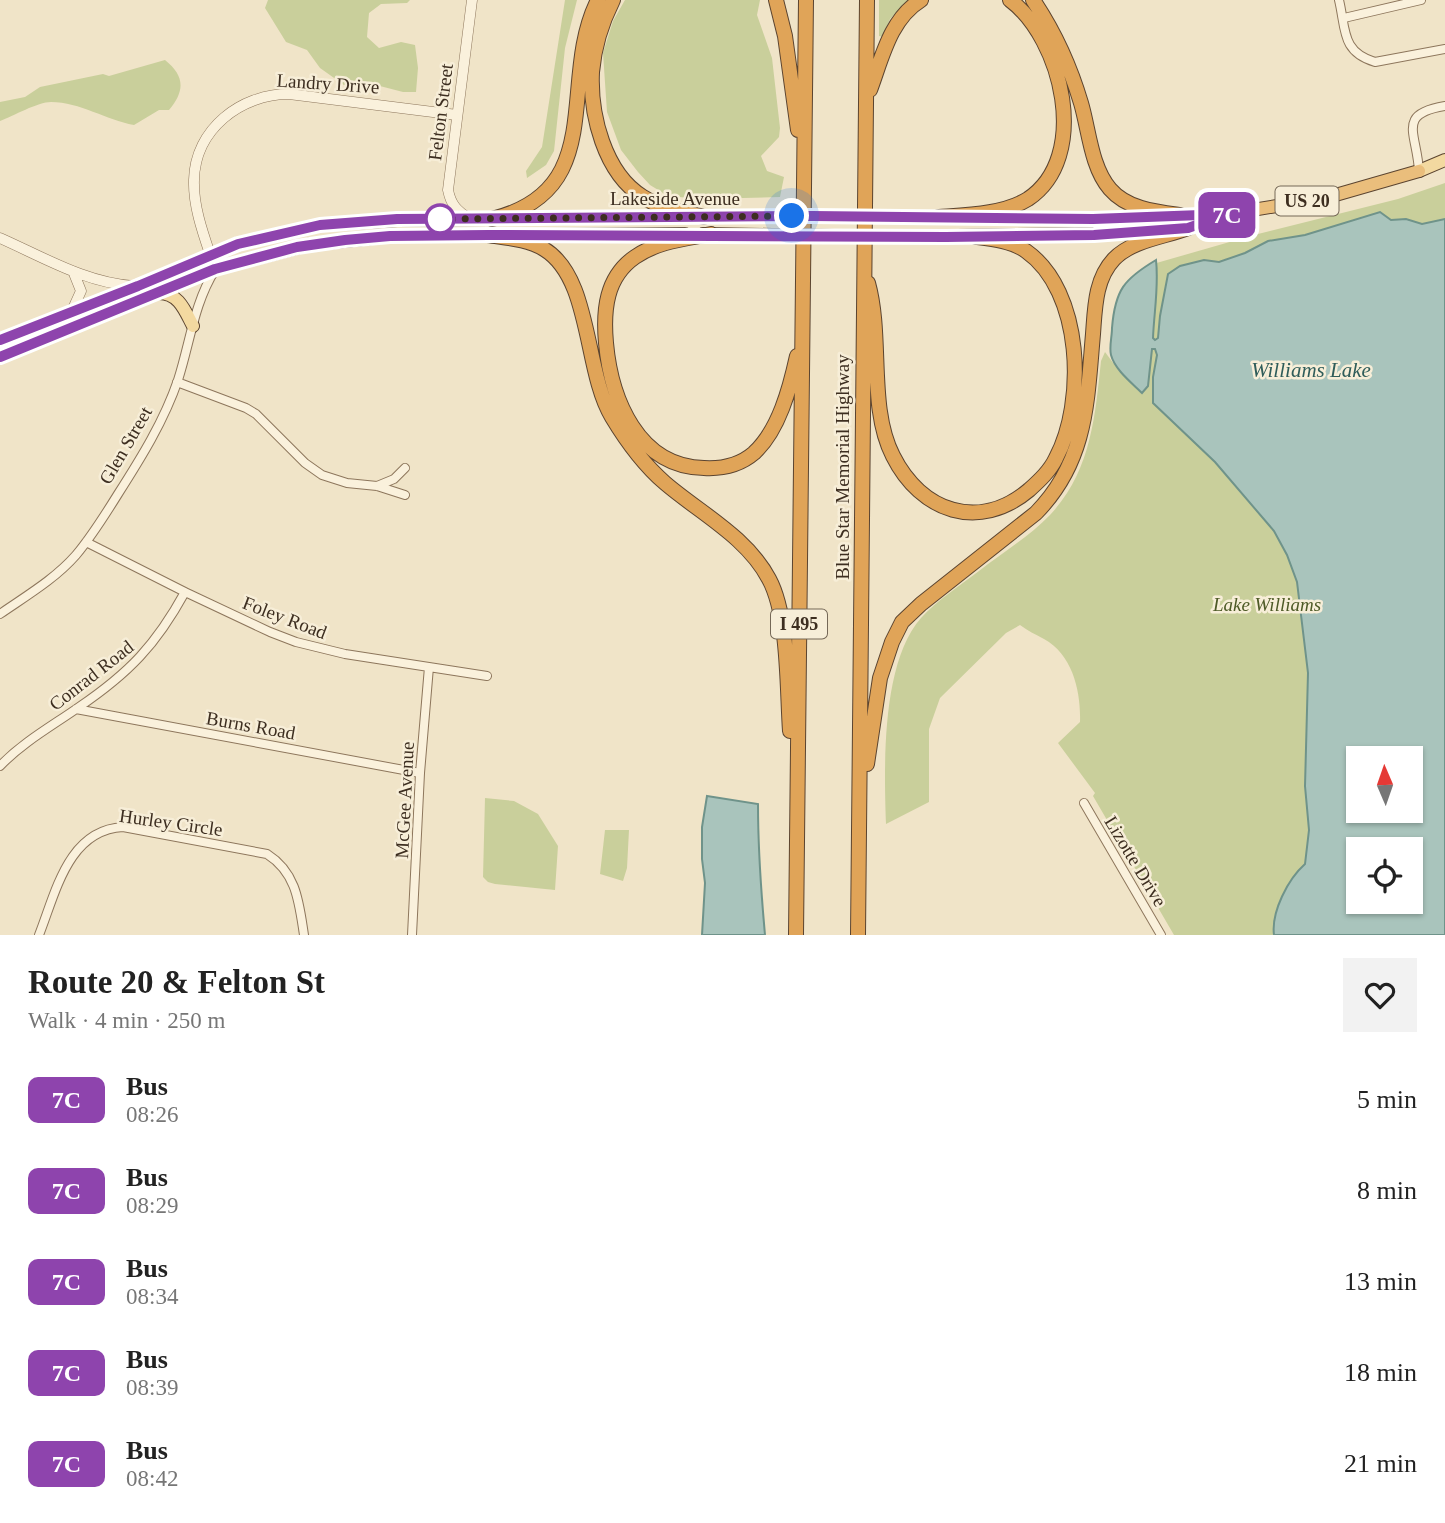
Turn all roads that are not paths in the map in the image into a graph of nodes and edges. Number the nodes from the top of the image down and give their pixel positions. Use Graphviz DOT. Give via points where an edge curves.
graph roads {
  1 [pos="472,0"];
  2 [pos="598,0"];
  3 [pos="613,0"];
  4 [pos="776,0"];
  5 [pos="806,0"];
  6 [pos="867,0"];
  7 [pos="921,0"];
  8 [pos="1010,0"];
  9 [pos="1032,0"];
  10 [pos="1339,0"];
  11 [pos="1421,0"];
  12 [pos="1344,18"];
  13 [pos="1445,49"];
  14 [pos="867,97"];
  15 [pos="1445,106"];
  16 [pos="457,115"];
  17 [pos="1445,160"];
  18 [pos="1419,171"];
  19 [pos="805,196"];
  20 [pos="1228,214"];
  21 [pos="704,217"];
  22 [pos="940,217"];
  23 [pos="470,219"];
  24 [pos="492,219"];
  25 [pos="1184,221"];
  26 [pos="711,234"];
  27 [pos="488,235"];
  28 [pos="976,237"];
  29 [pos="0,238"];
  30 [pos="210,254"];
  31 [pos="863,266"];
  32 [pos="215,269"];
  33 [pos="73,271"];
  34 [pos="138,286"];
  35 [pos="159,293"];
  36 [pos="71,313"];
  37 [pos="803,314"];
  38 [pos="193,326"];
  39 [pos="0,340"];
  40 [pos="0,357"];
  41 [pos="177,382"];
  42 [pos="405,468"];
  43 [pos="377,486"];
  44 [pos="405,495"];
  45 [pos="86,542"];
  46 [pos="185,592"];
  47 [pos="0,614"];
  48 [pos="429,667"];
  49 [pos="487,676"];
  50 [pos="76,709"];
  51 [pos="0,766"];
  52 [pos="420,773"];
  53 [pos="1084,803"];
  54 [pos="859,821"];
  55 [pos="796,879"];
  56 [pos="39,935"];
  57 [pos="304,935"];
  58 [pos="412,935"];
  59 [pos="796,935"];
  60 [pos="858,935"];
  61 [pos="1161,935"];
  1 -- 16 [label="street, Felton Street"];
  2 -- 24 [label="highway" via="584,42 570,148 559,176 542,197"];
  3 -- 21 [label="highway" via="592,69 595,113 606,149 621,176 642,197"];
  4 -- 19 [label="highway"];
  5 -- 19 [label="highway, Blue Star Memorial Highway / I 495"];
  6 -- 14 [label="highway, Blue Star Memorial Highway"];
  7 -- 14 [label="highway" via="898,22"];
  8 -- 22 [label="highway" via="1033,22 1053,66 1063,112 1062,152 1054,171 1028,199 986,212"];
  9 -- 25 [label="highway" via="1061,49 1110,189 1134,206"];
  10 -- 12 [label="street"];
  11 -- 12 [label="street"];
  12 -- 13 [label="street" via="1354,53 1364,59 1375,62"];
  14 -- 31 [label="highway, Blue Star Memorial Highway"];
  15 -- 18 [label="street" via="1414,117"];
  16 -- 23 [label="street, Felton Street" via="448,190 457,211"];
  16 -- 30 [label="street, Landry Drive" via="289,94 237,107 207,137 195,171 197,209"];
  17 -- 18 [label="main road, Lakeside Avenue / US 20"];
  18 -- 20 [label="highway, Lakeside Avenue / US 20" via="1325,198"];
  19 -- 37 [label="highway, Blue Star Memorial Highway / I 495"];
  20 -- 25 [label="main road, Lakeside Avenue / US 20"];
  21 -- 22 [label="main road, Lakeside Avenue / US 20, bridge"];
  21 -- 24 [label="main road, Lakeside Avenue / US 20"];
  22 -- 25 [label="main road, Lakeside Avenue / US 20"];
  23 -- 24 [label="main road, Lakeside Avenue / US 20"];
  23 -- 30 [label="main road, Lakeside Avenue / US 20" via="320,225"];
  25 -- 28 [label="main road, Lakeside Avenue / US 20" via="1122,234"];
  25 -- 54 [label="highway" via="1123,252 1107,268 1095,309 1082,430 1071,464 1050,498 915,610 897,632 878,691"];
  26 -- 27 [label="main road, Lakeside Avenue / US 20"];
  26 -- 28 [label="main road, Lakeside Avenue / US 20, bridge"];
  26 -- 37 [label="highway" via="663,243 634,258 611,284 606,302 607,355 615,389 629,422 653,451 676,463 702,468 734,464 752,454 767,437 784,400"];
  27 -- 32 [label="main road, Lakeside Avenue / US 20" via="345,240 297,247"];
  27 -- 55 [label="highway" via="533,244 557,260 577,299 601,395 625,438 656,475 739,542 770,580 782,633"];
  28 -- 31 [label="highway" via="1018,246 1040,264 1066,309 1073,345 1071,410 1056,460 1036,484 996,510 966,513 939,505 913,485 893,457 883,426 874,306"];
  29 -- 33 [label="street"];
  30 -- 32 [label="street"];
  30 -- 34 [label="main road, US 20"];
  31 -- 54 [label="highway, Blue Star Memorial Highway"];
  32 -- 35 [label="main road, US 20"];
  32 -- 38 [label="street, Glen Street" via="204,287"];
  33 -- 34 [label="street" via="118,285"];
  33 -- 36 [label="street" via="81,291"];
  34 -- 36 [label="main road, US 20"];
  35 -- 38 [label="main road" via="185,307"];
  35 -- 40 [label="main road, US 20"];
  36 -- 39 [label="main road, US 20"];
  37 -- 55 [label="highway, Blue Star Memorial Highway / I 495"];
  38 -- 41 [label="street, Glen Street"];
  41 -- 43 [label="street" via="256,414 322,475"];
  41 -- 45 [label="street, Glen Street" via="146,449"];
  42 -- 43 [label="street"];
  43 -- 44 [label="street"];
  45 -- 46 [label="street, Foley Road"];
  45 -- 47 [label="street, Glen Street" via="56,573"];
  46 -- 48 [label="street, Foley Road" via="296,642"];
  46 -- 50 [label="street, Conrad Road" via="143,655"];
  48 -- 49 [label="street, Foley Road"];
  48 -- 52 [label="street, McGee Avenue"];
  50 -- 51 [label="street, Conrad Road"];
  50 -- 52 [label="street, Burns Road"];
  52 -- 58 [label="street, McGee Avenue"];
  53 -- 61 [label="street, Lizotte Drive"];
  54 -- 60 [label="highway, Blue Star Memorial Highway"];
  55 -- 59 [label="highway, Blue Star Memorial Highway / I 495"];
  56 -- 57 [label="street, Hurley Circle" via="76,850 100,831 123,827 267,854 294,884"];
}
